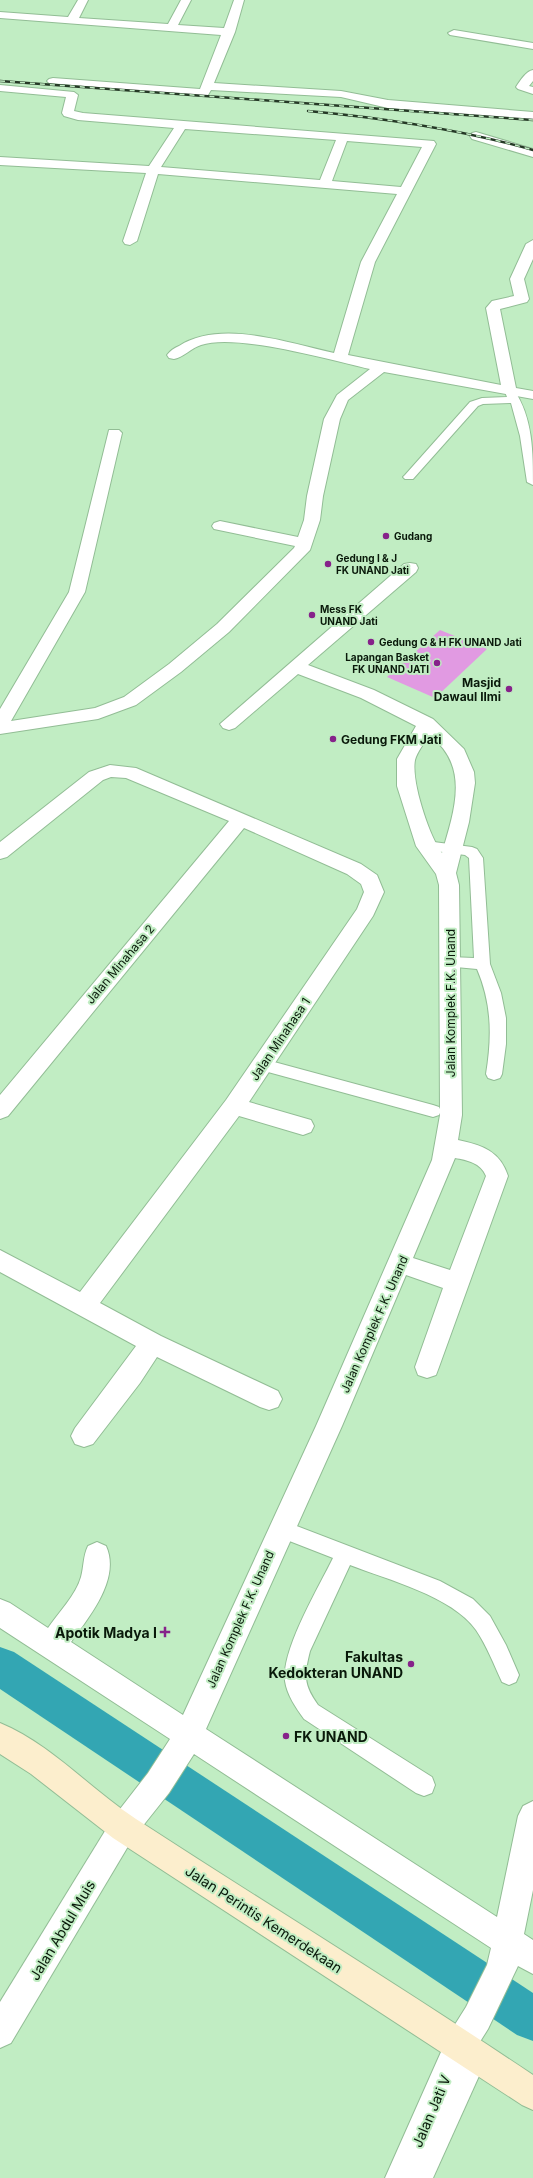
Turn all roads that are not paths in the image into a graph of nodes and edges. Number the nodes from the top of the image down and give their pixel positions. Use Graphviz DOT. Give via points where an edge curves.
graph roads {
  1 [pos="83,0"];
  2 [pos="186,0"];
  3 [pos="239,0"];
  4 [pos="0,14"];
  5 [pos="72,20"];
  6 [pos="171,28"];
  7 [pos="229,32"];
  8 [pos="454,33"];
  9 [pos="533,46"];
  10 [pos="533,73"];
  11 [pos="0,77"];
  12 [pos="208,86"];
  13 [pos="0,88"];
  14 [pos="533,91"];
  15 [pos="533,116"];
  16 [pos="182,124"];
  17 [pos="476,136"];
  18 [pos="343,138"];
  19 [pos="533,153"];
  20 [pos="0,161"];
  21 [pos="153,170"];
  22 [pos="325,184"];
  23 [pos="407,191"];
  24 [pos="130,241"];
  25 [pos="533,244"];
  26 [pos="174,355"];
  27 [pos="340,358"];
  28 [pos="381,367"];
  29 [pos="512,396"];
  30 [pos="533,396"];
  31 [pos="114,433"];
  32 [pos="409,477"];
  33 [pos="533,482"];
  34 [pos="220,526"];
  35 [pos="304,542"];
  36 [pos="410,568"];
  37 [pos="297,667"];
  38 [pos="426,723"];
  39 [pos="0,724"];
  40 [pos="229,724"];
  41 [pos="0,728"];
  42 [pos="241,819"];
  43 [pos="426,846"];
  44 [pos="452,848"];
  45 [pos="0,852"];
  46 [pos="446,873"];
  47 [pos="450,962"];
  48 [pos="482,964"];
  49 [pos="263,1065"];
  50 [pos="494,1074"];
  51 [pos="234,1106"];
  52 [pos="0,1110"];
  53 [pos="433,1111"];
  54 [pos="303,1126"];
  55 [pos="446,1147"];
  56 [pos="0,1260"];
  57 [pos="400,1263"];
  58 [pos="457,1283"];
  59 [pos="84,1306"];
  60 [pos="152,1343"];
  61 [pos="426,1367"];
  62 [pos="269,1399"];
  63 [pos="84,1436"];
  64 [pos="281,1529"];
  65 [pos="97,1555"];
  66 [pos="345,1555"];
  67 [pos="0,1612"];
  68 [pos="52,1646"];
  69 [pos="509,1675"];
  70 [pos="0,1737"];
  71 [pos="185,1741"];
  72 [pos="424,1785"];
  73 [pos="143,1804"];
  74 [pos="533,1816"];
  75 [pos="123,1828"];
  76 [pos="505,1955"];
  77 [pos="533,1958"];
  78 [pos="0,2032"];
  79 [pos="468,2050"];
  80 [pos="533,2094"];
  81 [pos="402,2178"];
  82 [pos="421,2178"];
  1 -- 5 [label="street"];
  2 -- 6 [label="street"];
  3 -- 7 [label="street"];
  4 -- 5 [label="street"];
  5 -- 6 [label="street"];
  6 -- 7 [label="street"];
  7 -- 12 [label="street"];
  8 -- 9 [label="street"];
  10 -- 14 [label="street" via="522,87"];
  11 -- 12 [label="street" via="204,93"];
  12 -- 15 [label="street" via="340,94 388,104"];
  13 -- 16 [label="street" via="70,94 72,95 68,113 73,116"];
  16 -- 18 [label="street"];
  16 -- 21 [label="street"];
  17 -- 19 [label="street"];
  18 -- 22 [label="street"];
  18 -- 23 [label="street" via="430,144"];
  20 -- 21 [label="street"];
  21 -- 22 [label="street"];
  21 -- 24 [label="street"];
  22 -- 23 [label="street"];
  23 -- 27 [label="street" via="368,262"];
  25 -- 29 [label="street" via="517,279 522,299 497,304 493,308"];
  26 -- 27 [label="street" via="196,341 223,337 263,342"];
  27 -- 28 [label="street"];
  28 -- 29 [label="street"];
  28 -- 35 [label="street" via="342,398 332,418 312,520"];
  29 -- 30 [label="street"];
  29 -- 32 [label="lane" via="474,404"];
  29 -- 33 [label="lane" via="522,421"];
  31 -- 39 [label="street" via="76,592"];
  34 -- 35 [label="street"];
  35 -- 41 [label="street" via="302,550 223,628 130,701 98,713"];
  36 -- 37 [label="street"];
  37 -- 38 [label="street"];
  37 -- 40 [label="street"];
  38 -- 43 [label="street, Jalan Komplek F.K. Unand" via="406,759 406,786"];
  38 -- 44 [label="street, Jalan Komplek F.K. Unand" via="441,733 458,751 466,772 464,798"];
  42 -- 45 [label="street, Jalan Minahasa 1" via="129,772 110,771 96,776"];
  42 -- 49 [label="street, Jalan Minahasa 1" via="354,869 370,880 374,892 366,911"];
  42 -- 52 [label="street, Jalan Minahasa 2"];
  43 -- 44 [label="lane"];
  43 -- 46 [label="street, Jalan Komplek F.K. Unand"];
  44 -- 46 [label="street, Jalan Komplek F.K. Unand"];
  44 -- 48 [label="lane" via="468,850 476,858"];
  46 -- 47 [label="street, Jalan Komplek F.K. Unand" via="449,885"];
  47 -- 48 [label="lane"];
  47 -- 55 [label="street, Jalan Komplek F.K. Unand" via="451,1116"];
  48 -- 50 [label="lane" via="491,983 499,1014 499,1042"];
  49 -- 51 [label="street, Jalan Minahasa 1"];
  49 -- 53 [label="lane"];
  51 -- 54 [label="street"];
  51 -- 59 [label="street, Jalan Minahasa 1"];
  55 -- 57 [label="street, Jalan Komplek F.K. Unand" via="443,1160"];
  55 -- 58 [label="street" via="481,1156 496,1170 497,1176"];
  56 -- 59 [label="street"];
  57 -- 58 [label="street"];
  57 -- 64 [label="street, Jalan Komplek F.K. Unand"];
  58 -- 61 [label="street"];
  59 -- 60 [label="street"];
  60 -- 62 [label="street"];
  60 -- 63 [label="street"];
  64 -- 66 [label="lane"];
  64 -- 71 [label="street, Jalan Komplek F.K. Unand"];
  65 -- 68 [label="street" via="95,1576 86,1596"];
  66 -- 69 [label="lane" via="433,1588 466,1606 483,1623 500,1652"];
  66 -- 72 [label="lane" via="297,1656 295,1677 300,1697 311,1712"];
  67 -- 68 [label="street"];
  68 -- 71 [label="street"];
  70 -- 75 [label="main road, Jalan Perintis Kemerdekaan" via="41,1764"];
  71 -- 73 [label="street, Jalan Komplek F.K. Unand"];
  71 -- 76 [label="street"];
  73 -- 75 [label="street, Jalan Abdul Muis"];
  74 -- 76 [label="street, Jalan Jati V"];
  75 -- 78 [label="street, Jalan Abdul Muis"];
  75 -- 79 [label="main road, Jalan Perintis Kemerdekaan"];
  76 -- 77 [label="street"];
  76 -- 79 [label="street, Jalan Jati V" via="477,2018"];
  79 -- 80 [label="main road, Jalan Perintis Kemerdekaan"];
  79 -- 81 [label="street, Jalan Jati V"];
  79 -- 82 [label="lane"];
}
